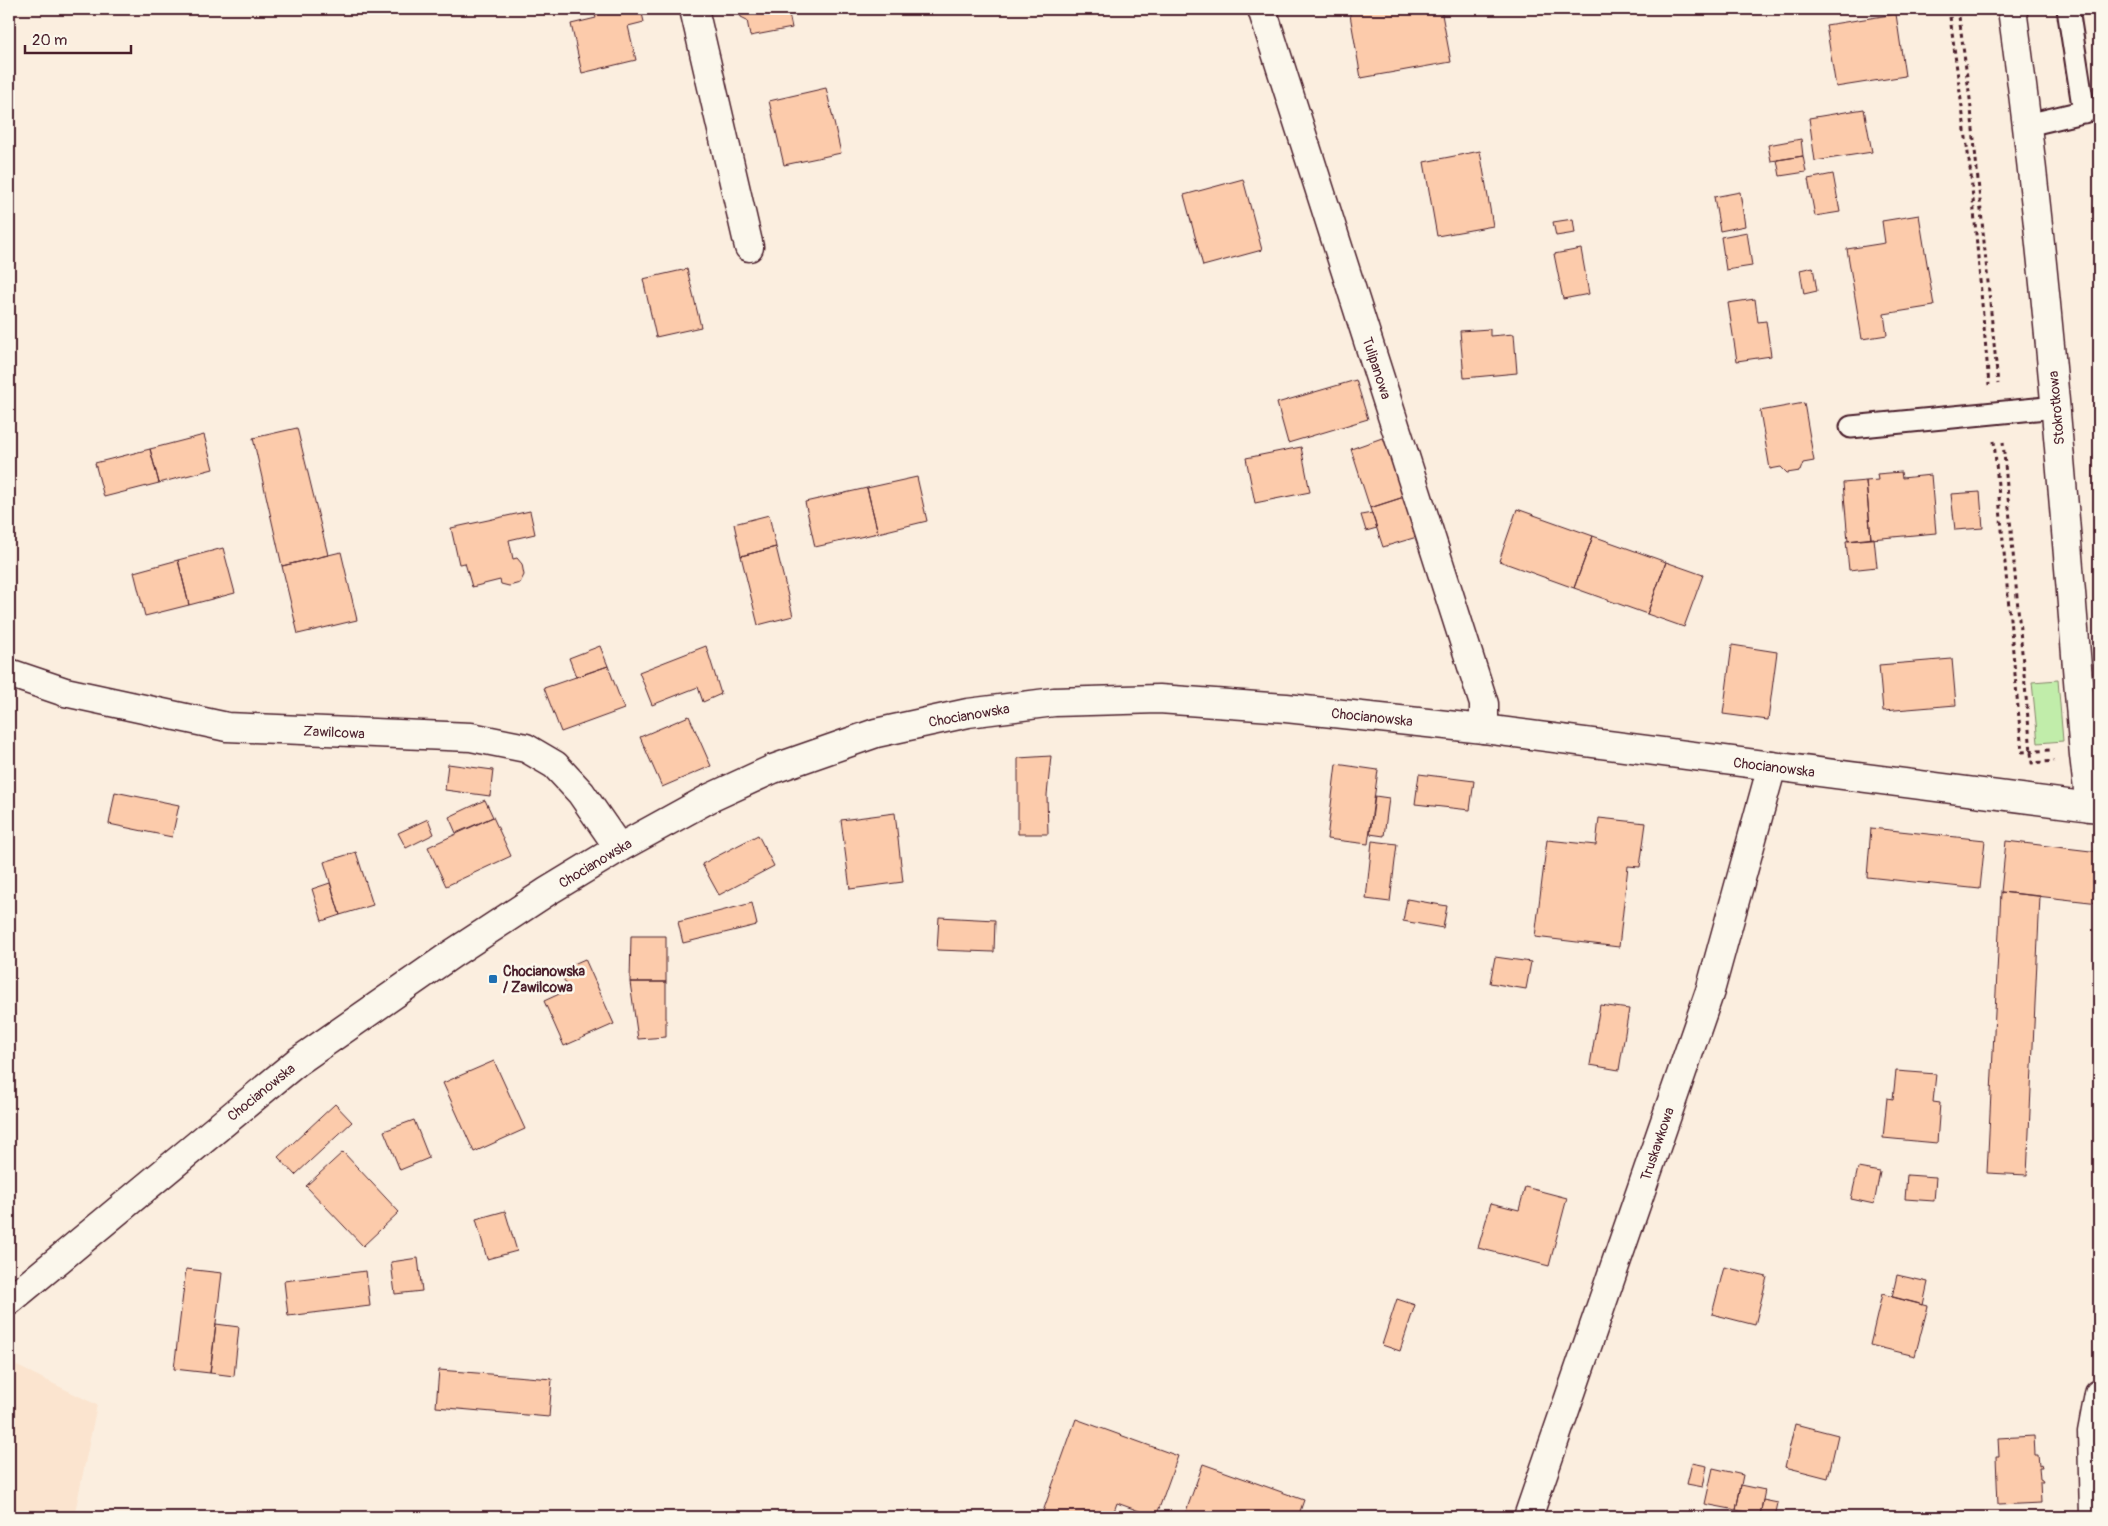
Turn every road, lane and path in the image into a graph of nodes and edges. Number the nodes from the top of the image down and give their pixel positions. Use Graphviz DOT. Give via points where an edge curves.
graph roads {
  1 [pos="694,9"];
  2 [pos="1262,9"];
  3 [pos="2012,9"];
  4 [pos="2068,9"];
  5 [pos="2092,110"];
  6 [pos="2027,125"];
  7 [pos="749,247"];
  8 [pos="2056,407"];
  9 [pos="1851,427"];
  10 [pos="9,673"];
  11 [pos="1484,729"];
  12 [pos="1772,766"];
  13 [pos="2095,808"];
  14 [pos="619,848"];
  15 [pos="9,1301"];
  16 [pos="2099,1394"];
  17 [pos="1528,1517"];
  18 [pos="2094,1517"];
  1 -- 7 [label="street"];
  2 -- 11 [label="street, Tulipanowa" via="1484,704"];
  3 -- 6 [label="street, Stokrotkowa"];
  4 -- 5 [label="lane"];
  5 -- 6 [label="lane"];
  6 -- 8 [label="street, Stokrotkowa"];
  8 -- 9 [label="lane"];
  8 -- 13 [label="street, Stokrotkowa" via="2084,754"];
  10 -- 14 [label="street, Zawilcowa" via="65,692 227,727 471,737 526,748 555,764 581,793"];
  11 -- 12 [label="street, Chocianowska"];
  11 -- 14 [label="street, Chocianowska" via="1286,708 1159,699 1054,702 968,713 876,733 773,769 710,798"];
  12 -- 13 [label="street, Chocianowska"];
  12 -- 17 [label="street, Truskawkowa" via="1710,991"];
  14 -- 15 [label="street, Chocianowska" via="452,954 297,1062"];
  16 -- 18 [label="street" via="2092,1432"];
}
